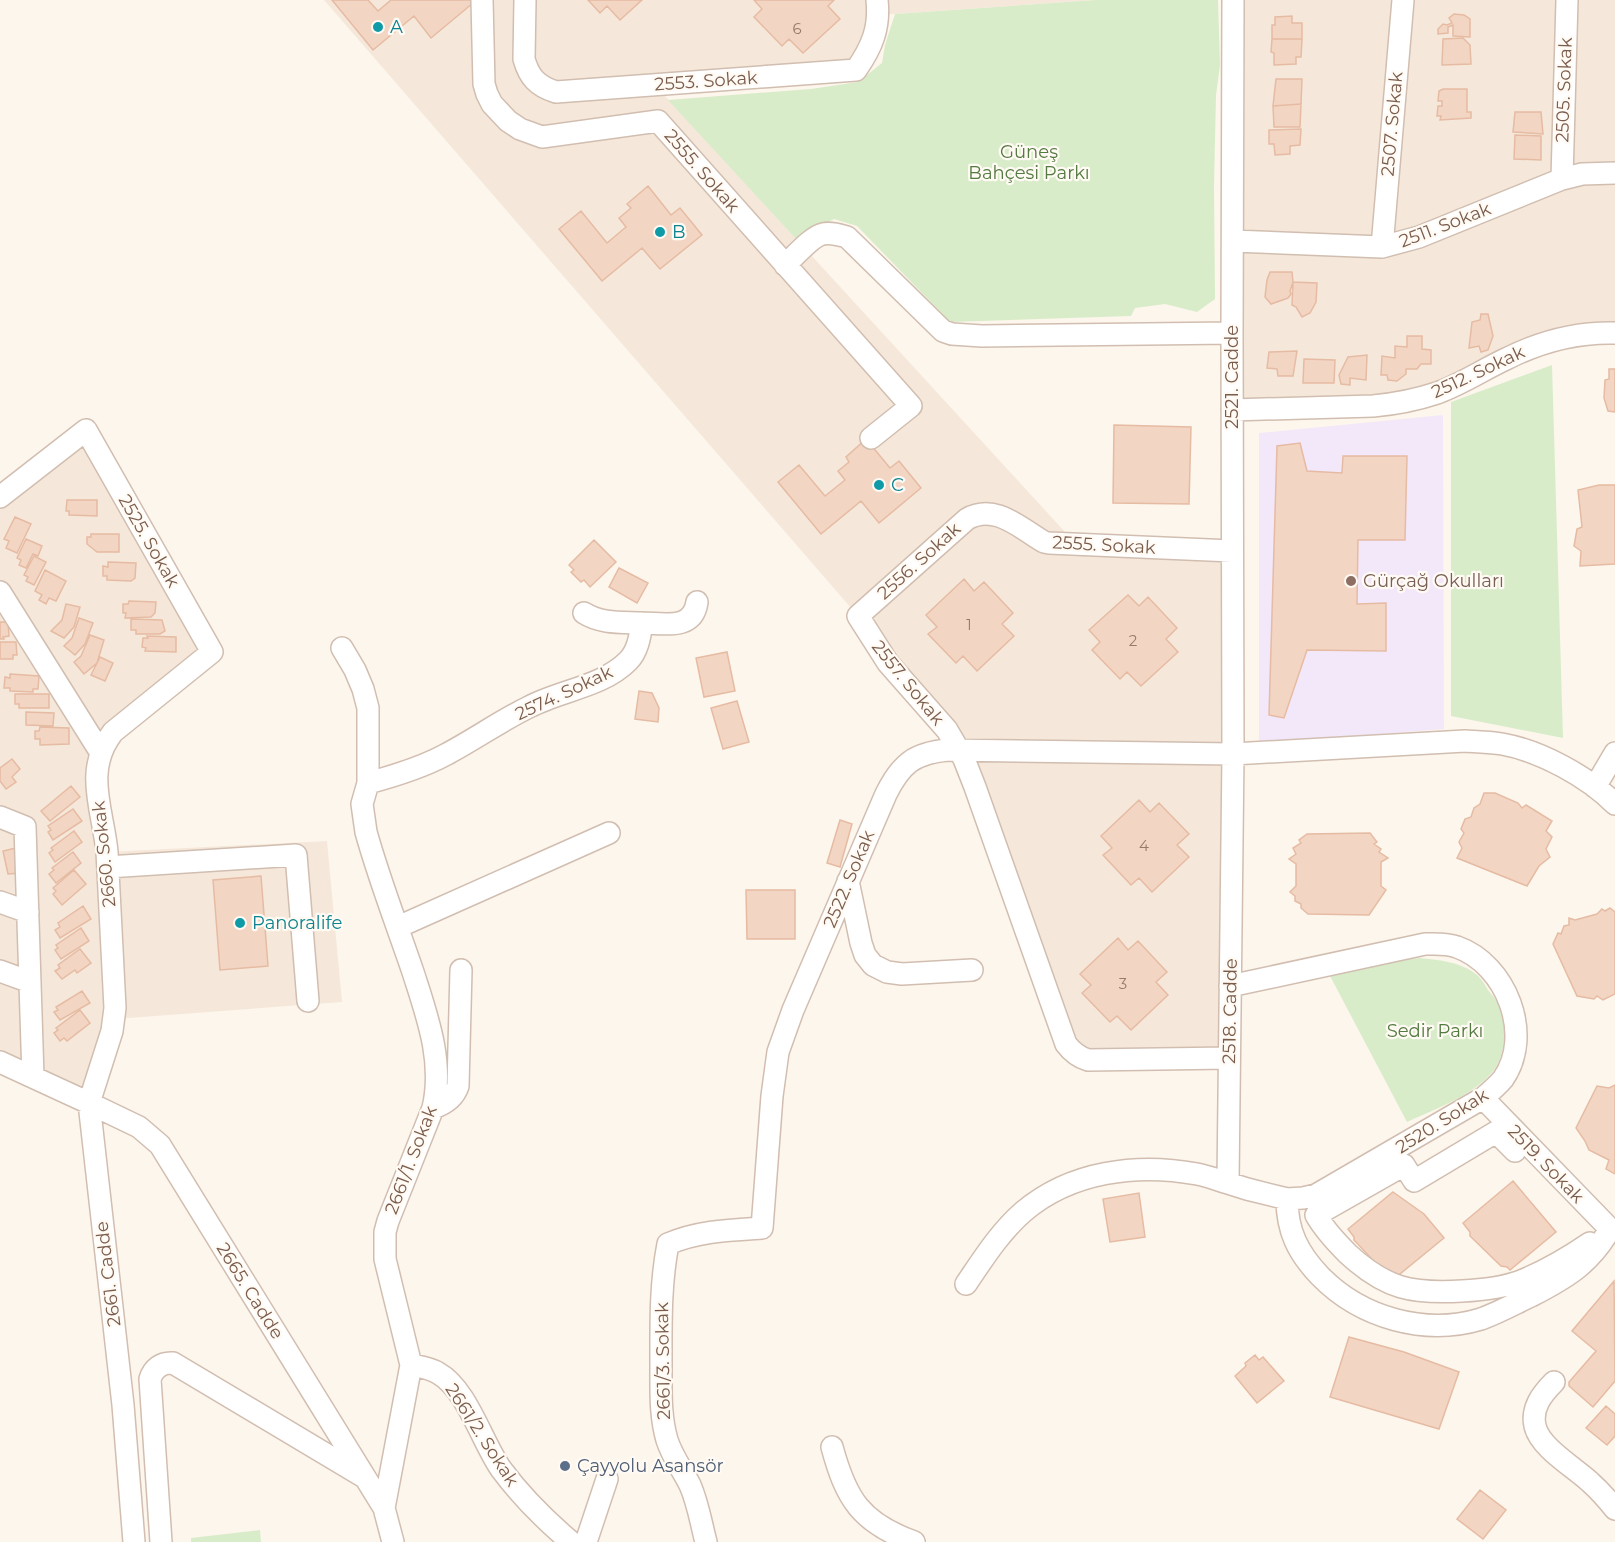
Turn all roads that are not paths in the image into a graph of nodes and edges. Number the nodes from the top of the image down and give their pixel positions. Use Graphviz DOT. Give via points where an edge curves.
graph roads {
  1 [pos="482,0"];
  2 [pos="525,0"];
  3 [pos="878,0"];
  4 [pos="1233,0"];
  5 [pos="1403,0"];
  6 [pos="1567,0"];
  7 [pos="1615,173"];
  8 [pos="1562,179"];
  9 [pos="1233,241"];
  10 [pos="1382,247"];
  11 [pos="785,265"];
  12 [pos="1232,333"];
  13 [pos="1615,333"];
  14 [pos="1232,410"];
  15 [pos="871,438"];
  16 [pos="0,497"];
  17 [pos="984,514"];
  18 [pos="1232,550"];
  19 [pos="0,592"];
  20 [pos="697,602"];
  21 [pos="584,613"];
  22 [pos="858,616"];
  23 [pos="642,623"];
  24 [pos="342,648"];
  25 [pos="212,652"];
  26 [pos="959,750"];
  27 [pos="100,753"];
  28 [pos="1615,753"];
  29 [pos="1233,754"];
  30 [pos="368,783"];
  31 [pos="1595,787"];
  32 [pos="1615,804"];
  33 [pos="0,817"];
  34 [pos="609,833"];
  35 [pos="108,867"];
  36 [pos="848,881"];
  37 [pos="0,902"];
  38 [pos="28,912"];
  39 [pos="398,927"];
  40 [pos="461,970"];
  41 [pos="972,970"];
  42 [pos="0,971"];
  43 [pos="30,982"];
  44 [pos="1230,986"];
  45 [pos="308,1001"];
  46 [pos="1229,1058"];
  47 [pos="0,1062"];
  48 [pos="33,1077"];
  49 [pos="1483,1098"];
  50 [pos="89,1103"];
  51 [pos="433,1108"];
  52 [pos="1529,1145"];
  53 [pos="1228,1183"];
  54 [pos="1287,1199"];
  55 [pos="1612,1227"];
  56 [pos="668,1244"];
  57 [pos="966,1284"];
  58 [pos="411,1365"];
  59 [pos="1554,1382"];
  60 [pos="832,1447"];
  61 [pos="367,1479"];
  62 [pos="607,1479"];
  63 [pos="384,1508"];
  64 [pos="1615,1509"];
  65 [pos="134,1542"];
  66 [pos="160,1542"];
  67 [pos="393,1542"];
  68 [pos="571,1542"];
  69 [pos="586,1542"];
  70 [pos="706,1542"];
  71 [pos="914,1542"];
  1 -- 11 [label="street, 2555. Sokak" via="484,84 492,104 508,121 542,136 658,121"];
  2 -- 3 [label="street, 2553. Sokak" via="526,67 534,80 556,92 856,70 875,33"];
  4 -- 9 [label="street, 2521. Cadde"];
  5 -- 10 [label="street, 2507. Sokak"];
  6 -- 8 [label="street, 2505. Sokak"];
  7 -- 8 [label="street, 2511. Sokak"];
  8 -- 10 [label="street, 2511. Sokak" via="1419,237"];
  9 -- 10 [label="street, 2511. Sokak"];
  9 -- 12 [label="street, 2521. Cadde"];
  11 -- 12 [label="street" via="816,237 847,237 943,331 952,334"];
  11 -- 15 [label="street, 2555. Sokak" via="911,406"];
  12 -- 14 [label="street, 2521. Cadde"];
  13 -- 14 [label="street, 2512. Sokak" via="1573,335 1550,341 1437,393 1395,404"];
  14 -- 18 [label="street, 2521. Cadde"];
  16 -- 25 [label="street, 2525. Sokak" via="86,430"];
  17 -- 18 [label="street, 2555. Sokak" via="1008,519 1049,543"];
  17 -- 22 [label="street, 2556. Sokak" via="967,519"];
  18 -- 29 [label="street, 2521. Cadde"];
  19 -- 27 [label="street"];
  20 -- 23 [label="street" via="693,616 686,621"];
  21 -- 23 [label="street" via="606,621"];
  22 -- 26 [label="street, 2557. Sokak" via="888,663 939,720"];
  23 -- 30 [label="street, 2574. Sokak" via="630,660 603,678 529,706 444,756"];
  24 -- 30 [label="street, 2661/1. Sokak" via="355,670 368,708"];
  25 -- 27 [label="street, 2660. Sokak" via="113,732"];
  26 -- 29 [label="street, 2522. Sokak"];
  26 -- 36 [label="street, 2522. Sokak" via="921,755 900,770"];
  26 -- 46 [label="street, 2557. Sokak" via="1070,1049 1088,1060"];
  27 -- 35 [label="street, 2660. Sokak" via="97,791"];
  28 -- 31 [label="street"];
  29 -- 31 [label="street" via="1486,742 1541,757"];
  29 -- 44 [label="street, 2518. Cadde"];
  30 -- 39 [label="street, 2661/1. Sokak" via="362,804 366,832"];
  31 -- 32 [label="street"];
  33 -- 38 [label="street" via="25,827"];
  34 -- 39 [label="street"];
  35 -- 45 [label="street" via="296,855"];
  35 -- 50 [label="street, 2660. Sokak" via="115,1008 112,1031"];
  36 -- 41 [label="street" via="861,943 873,965 902,974"];
  36 -- 56 [label="street, 2522. Sokak" via="778,1052 762,1228 695,1234"];
  37 -- 38 [label="street"];
  38 -- 43 [label="street"];
  39 -- 51 [label="street, 2661/1. Sokak" via="431,1029 436,1067"];
  40 -- 51 [label="street" via="458,1086 453,1096"];
  42 -- 43 [label="street"];
  43 -- 48 [label="street"];
  44 -- 46 [label="street, 2518. Cadde"];
  44 -- 49 [label="street, 2520. Sokak" via="1425,944 1457,947 1494,974 1514,1016 1514,1047 1509,1066"];
  46 -- 53 [label="street, 2518. Cadde"];
  47 -- 48 [label="street"];
  48 -- 50 [label="street"];
  49 -- 52 [label="street, 2519. Sokak"];
  49 -- 54 [label="street, 2520. Sokak" via="1316,1195"];
  50 -- 61 [label="street, 2665. Cadde" via="139,1127 160,1145"];
  50 -- 65 [label="street, 2661. Cadde" via="123,1405"];
  51 -- 58 [label="street, 2661/1. Sokak" via="385,1232 388,1275"];
  52 -- 55 [label="street, 2519. Sokak"];
  52 -- 55 [label="street" via="1518,1154 1496,1132 1414,1181 1404,1165 1316,1215 1327,1232 1366,1270 1381,1280 1420,1291 1476,1290 1519,1282 1561,1261"];
  53 -- 54 [label="street"];
  53 -- 57 [label="street" via="1166,1170 1103,1173 1076,1181 1023,1212"];
  54 -- 55 [label="street" via="1287,1215 1300,1251 1329,1286 1377,1315 1429,1325 1480,1319 1540,1291 1588,1259"];
  56 -- 70 [label="street, 2661/3. Sokak" via="661,1304 663,1420 668,1442 695,1497"];
  58 -- 63 [label="street, 2661/1. Sokak"];
  58 -- 68 [label="street, 2661/2. Sokak" via="444,1377 463,1400 514,1486"];
  59 -- 64 [label="street" via="1540,1396 1535,1410 1542,1440"];
  60 -- 71 [label="street" via="846,1488 865,1515 880,1527"];
  61 -- 63 [label="street, 2665. Cadde"];
  61 -- 66 [label="street" via="167,1362 156,1368 150,1379"];
  62 -- 69 [label="street"];
  63 -- 67 [label="street, 2661/1. Sokak"];
}
